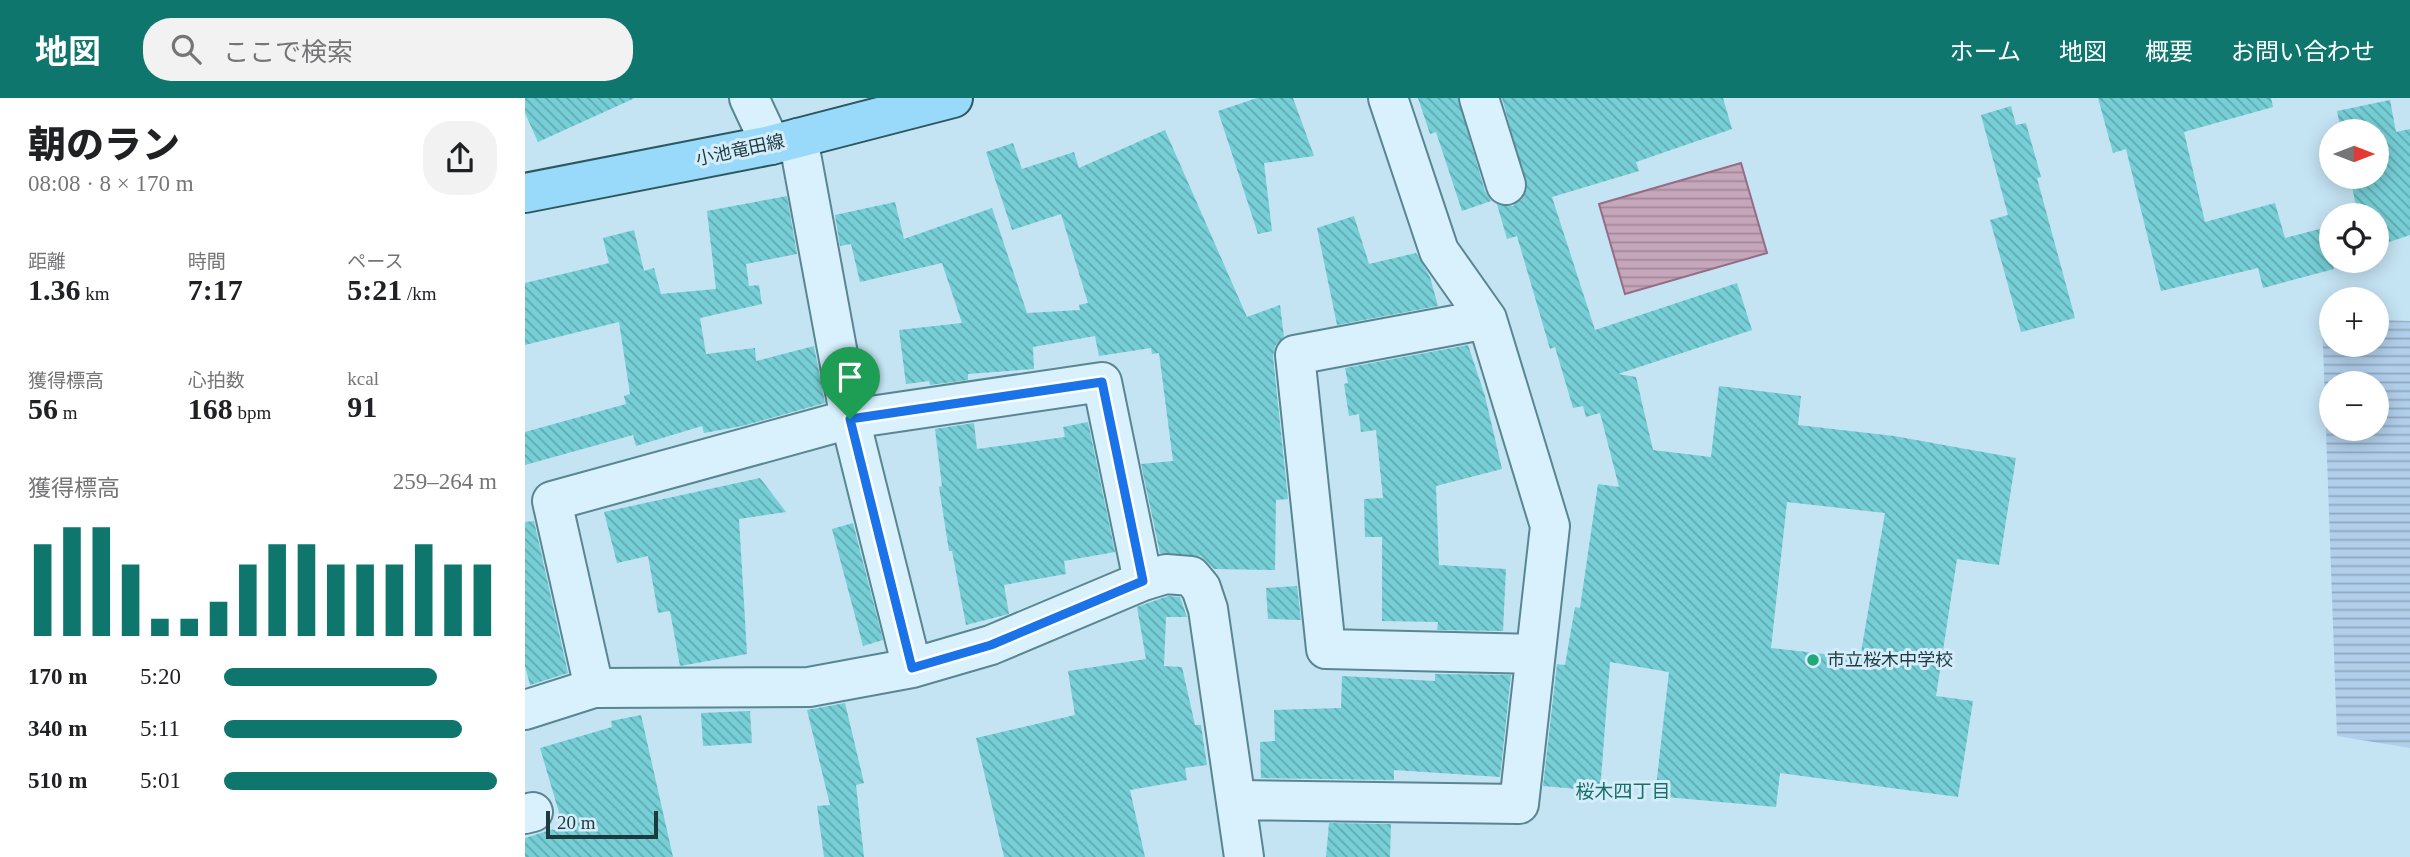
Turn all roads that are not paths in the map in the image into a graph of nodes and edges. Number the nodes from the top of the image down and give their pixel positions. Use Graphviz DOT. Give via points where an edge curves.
graph roads {
  1 [pos="749,98"];
  2 [pos="953,98"];
  3 [pos="1388,98"];
  4 [pos="1479,98"];
  5 [pos="785,141"];
  6 [pos="1506,185"];
  7 [pos="525,193"];
  8 [pos="1487,319"];
  9 [pos="850,419"];
  10 [pos="1143,581"];
  11 [pos="1535,654"];
  12 [pos="912,668"];
  13 [pos="594,688"];
  14 [pos="525,710"];
  15 [pos="1236,800"];
  16 [pos="1244,857"];
  1 -- 5 [label="street"];
  2 -- 5 [label="main road, 小池竜田線"];
  3 -- 8 [label="street" via="1439,251"];
  4 -- 6 [label="street"];
  5 -- 7 [label="main road, 小池竜田線"];
  5 -- 9 [label="street"];
  8 -- 11 [label="street" via="1550,526"];
  8 -- 11 [label="street" via="1295,355 1326,649"];
  9 -- 10 [label="street" via="1102,382"];
  9 -- 12 [label="street"];
  9 -- 13 [label="street" via="552,500"];
  10 -- 12 [label="street" via="991,645"];
  10 -- 15 [label="street" via="1183,574 1201,588"];
  11 -- 15 [label="street" via="1519,804"];
  12 -- 13 [label="street" via="809,687"];
  13 -- 14 [label="street"];
  15 -- 16 [label="street"];
}
